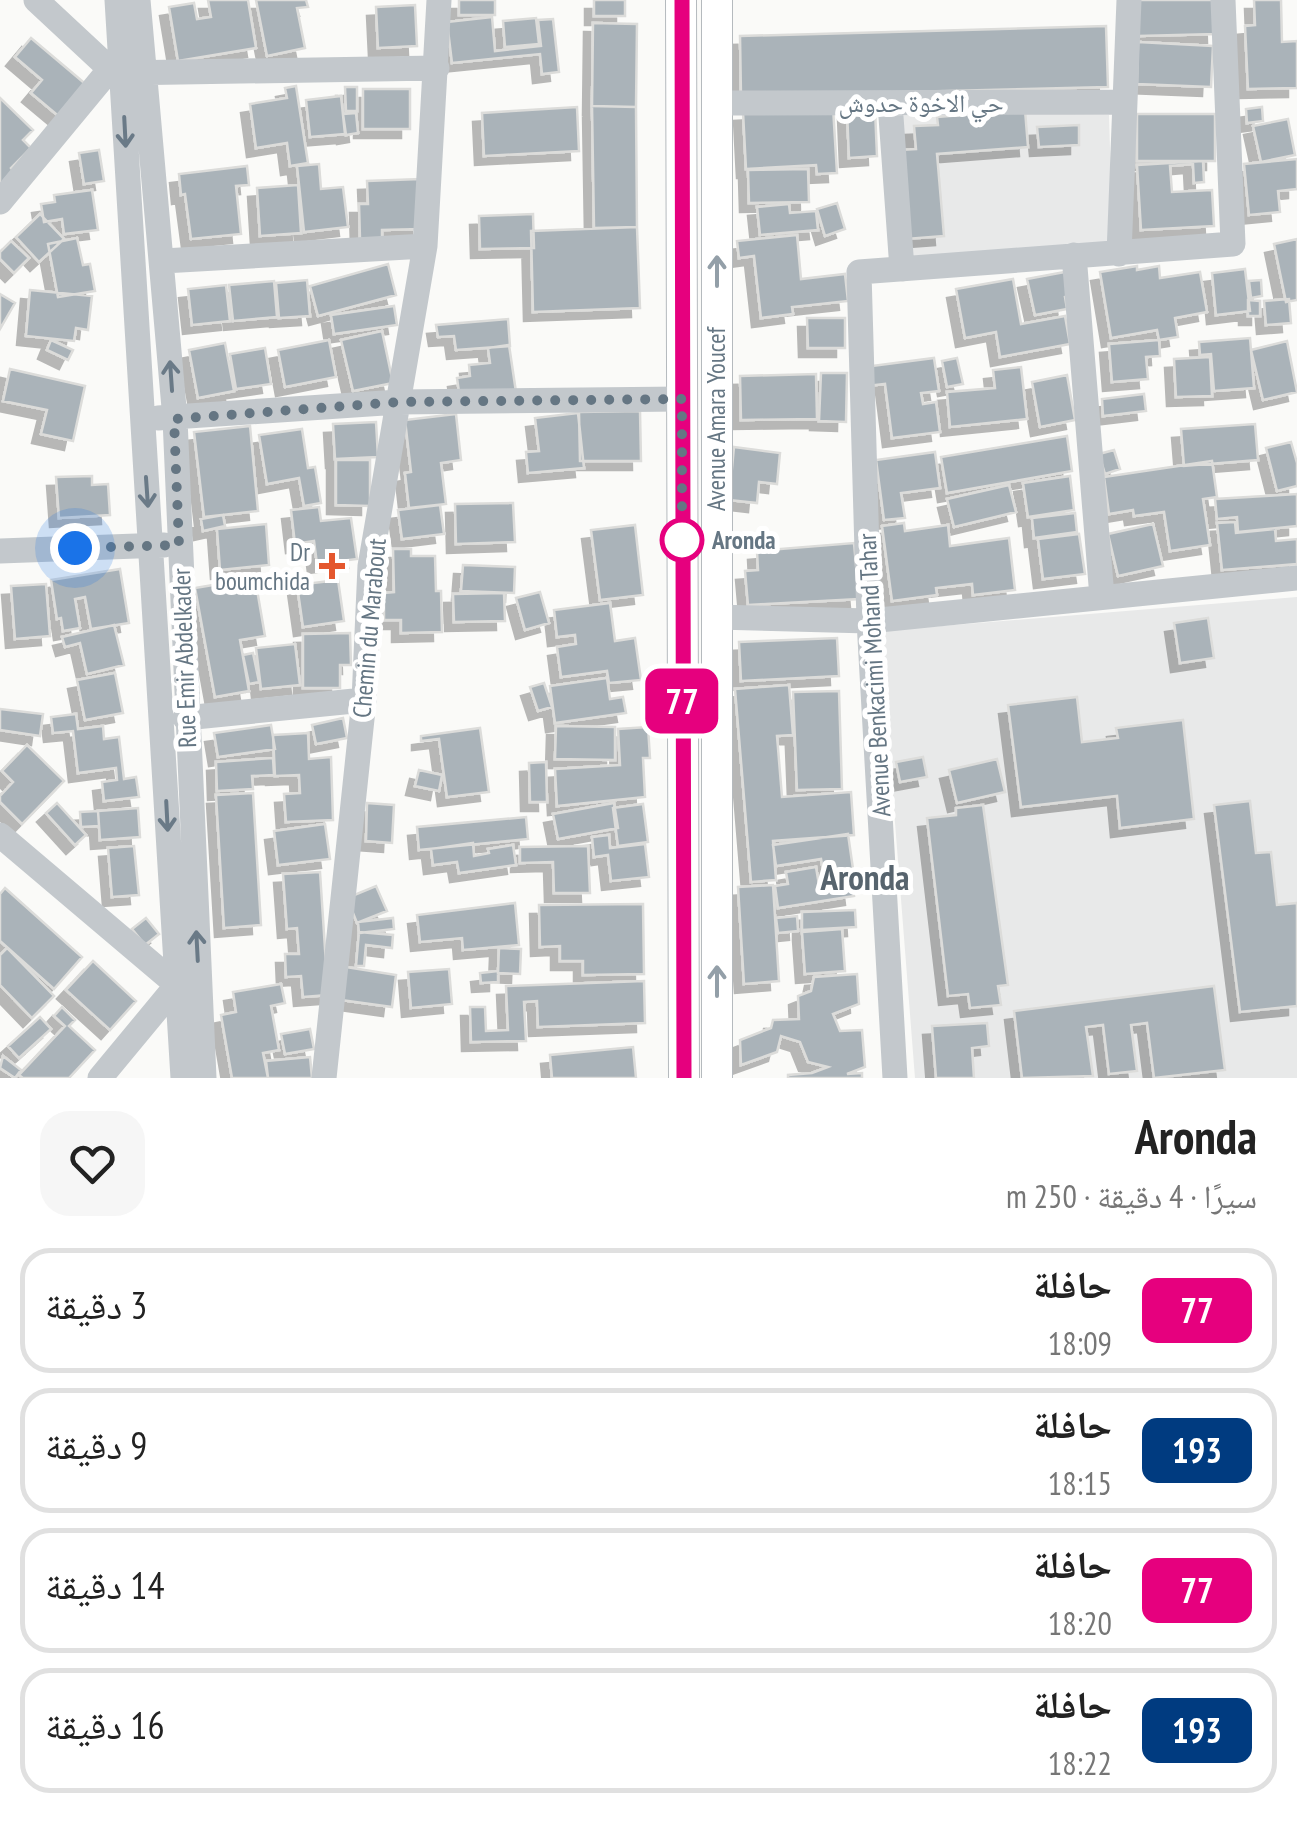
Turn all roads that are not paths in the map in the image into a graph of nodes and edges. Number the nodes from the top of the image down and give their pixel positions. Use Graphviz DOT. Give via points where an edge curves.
graph roads {
  1 [pos="36,0"];
  2 [pos="117,0"];
  3 [pos="138,0"];
  4 [pos="438,0"];
  5 [pos="682,0"];
  6 [pos="718,0"];
  7 [pos="1129,0"];
  8 [pos="1223,0"];
  9 [pos="437,68"];
  10 [pos="125,71"];
  11 [pos="1125,102"];
  12 [pos="717,103"];
  13 [pos="890,103"];
  14 [pos="0,202"];
  15 [pos="425,246"];
  16 [pos="1119,254"];
  17 [pos="1074,255"];
  18 [pos="162,260"];
  19 [pos="902,269"];
  20 [pos="682,399"];
  21 [pos="399,402"];
  22 [pos="142,418"];
  23 [pos="174,419"];
  24 [pos="150,545"];
  25 [pos="179,545"];
  26 [pos="0,551"];
  27 [pos="1297,578"];
  28 [pos="1102,597"];
  29 [pos="682,616"];
  30 [pos="716,617"];
  31 [pos="870,621"];
  32 [pos="364,700"];
  33 [pos="185,718"];
  34 [pos="0,836"];
  35 [pos="188,985"];
  36 [pos="100,1078"];
  37 [pos="183,1078"];
  38 [pos="204,1078"];
  39 [pos="324,1078"];
  40 [pos="684,1078"];
  41 [pos="718,1078"];
  42 [pos="895,1078"];
  1 -- 10 [label="street"];
  2 -- 10 [label="street, Rue Emir Abdelkader"];
  3 -- 10 [label="street, Rue Emir Abdelkader"];
  4 -- 9 [label="street, Chemin du Marabout"];
  5 -- 20 [label="main road, Avenue Amara Youcef"];
  6 -- 12 [label="main road, Avenue Amara Youcef"];
  7 -- 11 [label="street"];
  8 -- 16 [label="street" via="1233,244"];
  9 -- 10 [label="street"];
  9 -- 15 [label="street, Chemin du Marabout"];
  10 -- 14 [label="street"];
  10 -- 18 [label="street, Rue Emir Abdelkader"];
  10 -- 22 [label="street, Rue Emir Abdelkader, one-way"];
  11 -- 13 [label="street, حي الاخوة حدوش"];
  11 -- 16 [label="street"];
  12 -- 13 [label="street, حي الاخوة حدوش"];
  30 -- 12 [label="main road, Avenue Amara Youcef, one-way"];
  13 -- 19 [label="street"];
  15 -- 18 [label="street"];
  15 -- 21 [label="street, Chemin du Marabout"];
  16 -- 17 [label="street"];
  17 -- 19 [label="street"];
  17 -- 28 [label="street"];
  23 -- 18 [label="street, Rue Emir Abdelkader, one-way"];
  19 -- 31 [label="street, Avenue Benkacimi Mohand Tahar" via="859,272"];
  20 -- 21 [label="street"];
  20 -- 29 [label="main road, Avenue Amara Youcef"];
  21 -- 23 [label="street"];
  21 -- 32 [label="street, Chemin du Marabout" via="370,566"];
  22 -- 23 [label="street"];
  22 -- 24 [label="street, Rue Emir Abdelkader, one-way"];
  23 -- 25 [label="street, Rue Emir Abdelkader"];
  24 -- 25 [label="street"];
  24 -- 26 [label="street"];
  24 -- 35 [label="street, Rue Emir Abdelkader, one-way"];
  25 -- 33 [label="street, Rue Emir Abdelkader"];
  27 -- 28 [label="street"];
  28 -- 31 [label="street"];
  29 -- 30 [label="main road"];
  29 -- 40 [label="main road, Avenue Amara Youcef"];
  30 -- 31 [label="street"];
  41 -- 30 [label="main road, Avenue Amara Youcef, one-way"];
  31 -- 42 [label="street, Avenue Benkacimi Mohand Tahar"];
  32 -- 33 [label="street"];
  32 -- 39 [label="street, Chemin du Marabout"];
  35 -- 33 [label="street, Rue Emir Abdelkader, one-way"];
  34 -- 35 [label="street"];
  35 -- 36 [label="street"];
  35 -- 37 [label="street, Rue Emir Abdelkader"];
  35 -- 38 [label="street, Rue Emir Abdelkader"];
}
